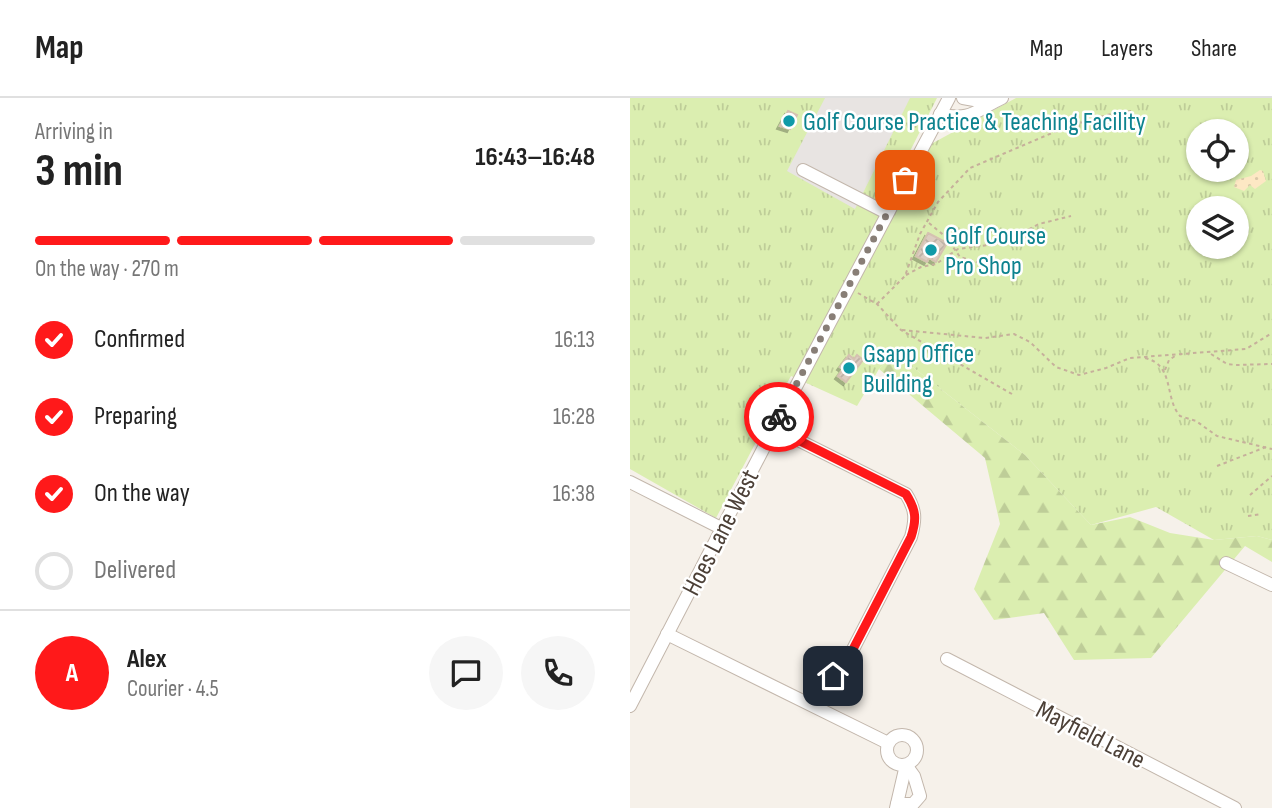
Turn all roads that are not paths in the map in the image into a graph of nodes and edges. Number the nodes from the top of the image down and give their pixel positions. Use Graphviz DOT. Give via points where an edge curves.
graph roads {
  1 [pos="949,98"];
  2 [pos="963,98"];
  3 [pos="996,101"];
  4 [pos="940,114"];
  5 [pos="803,170"];
  6 [pos="887,213"];
  7 [pos="774,428"];
  8 [pos="630,482"];
  9 [pos="721,528"];
  10 [pos="1226,563"];
  11 [pos="1272,585"];
  12 [pos="667,634"];
  13 [pos="947,659"];
  14 [pos="833,676"];
  15 [pos="634,690"];
  16 [pos="630,706"];
  17 [pos="888,743"];
  18 [pos="906,765"];
  19 [pos="897,806"];
  20 [pos="1235,808"];
  1 -- 4 [label="street, Hoes Lane West"];
  2 -- 3 [label="street"];
  3 -- 4 [label="street" via="971,116"];
  4 -- 6 [label="street, Hoes Lane West"];
  5 -- 6 [label="street"];
  6 -- 7 [label="street, Hoes Lane West"];
  7 -- 9 [label="street, Hoes Lane West"];
  7 -- 14 [label="street" via="906,494 913,505 916,521 911,537 849,657"];
  8 -- 9 [label="street"];
  9 -- 12 [label="street, Hoes Lane West"];
  10 -- 11 [label="street"];
  12 -- 15 [label="street, Hoes Lane West"];
  12 -- 17 [label="street"];
  13 -- 20 [label="street, Mayfield Lane"];
  15 -- 16 [label="street, Hoes Lane West"];
  17 -- 18 [label="street" via="892,761"];
  17 -- 18 [label="street" via="899,734 914,739 918,750"];
  18 -- 19 [label="street"];
  18 -- 19 [label="street" via="920,796 913,804"];
}
